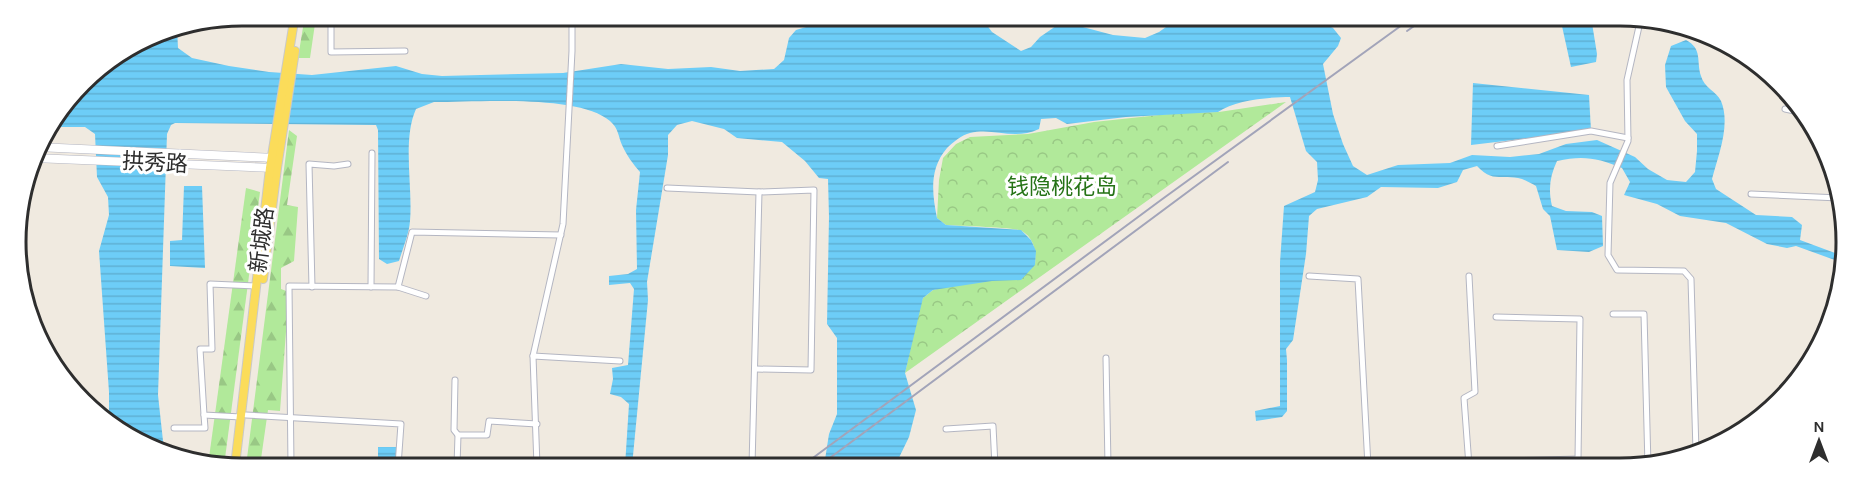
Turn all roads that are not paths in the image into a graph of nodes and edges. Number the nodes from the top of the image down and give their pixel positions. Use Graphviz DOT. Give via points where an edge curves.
graph roads {
  1 [pos="294,26"];
  2 [pos="298,26"];
  3 [pos="331,26"];
  4 [pos="572,26"];
  5 [pos="1639,26"];
  6 [pos="405,51"];
  7 [pos="289,70"];
  8 [pos="1785,109"];
  9 [pos="1791,110"];
  10 [pos="1628,138"];
  11 [pos="1497,146"];
  12 [pos="47,147"];
  13 [pos="372,153"];
  14 [pos="42,158"];
  15 [pos="275,158"];
  16 [pos="348,164"];
  17 [pos="274,168"];
  18 [pos="667,188"];
  19 [pos="759,192"];
  20 [pos="1751,194"];
  21 [pos="1831,198"];
  22 [pos="561,235"];
  23 [pos="1309,276"];
  24 [pos="1469,276"];
  25 [pos="257,286"];
  26 [pos="312,287"];
  27 [pos="371,287"];
  28 [pos="398,287"];
  29 [pos="426,296"];
  30 [pos="1613,314"];
  31 [pos="1496,317"];
  32 [pos="533,356"];
  33 [pos="1106,358"];
  34 [pos="620,361"];
  35 [pos="756,369"];
  36 [pos="454,380"];
  37 [pos="204,415"];
  38 [pos="244,416"];
  39 [pos="290,417"];
  40 [pos="537,424"];
  41 [pos="174,428"];
  42 [pos="946,429"];
  43 [pos="458,435"];
  44 [pos="1696,443"];
  45 [pos="1648,456"];
  46 [pos="237,458"];
  47 [pos="241,458"];
  48 [pos="291,458"];
  49 [pos="399,458"];
  50 [pos="458,458"];
  51 [pos="537,458"];
  52 [pos="752,458"];
  53 [pos="995,458"];
  54 [pos="1108,458"];
  55 [pos="1368,458"];
  56 [pos="1468,458"];
  57 [pos="1578,458"];
  1 -- 7 [label="main road, 新城路"];
  2 -- 7 [label="main road, 新城路"];
  3 -- 6 [label="street" via="331,52"];
  4 -- 22 [label="street"];
  5 -- 10 [label="street" via="1627,80"];
  7 -- 15 [label="main road, 新城路"];
  8 -- 9 [label="street"];
  10 -- 11 [label="street" via="1591,131"];
  10 -- 44 [label="street" via="1610,183 1608,255 1617,270 1684,271 1691,279"];
  12 -- 15 [label="main road, 拱秀路"];
  13 -- 27 [label="street"];
  14 -- 17 [label="main road, 拱秀路"];
  15 -- 17 [label="main road, 新城路"];
  16 -- 26 [label="street" via="309,164"];
  17 -- 25 [label="main road, 新城路"];
  17 -- 38 [label="main road, 新城路"];
  18 -- 19 [label="street"];
  19 -- 35 [label="street"];
  19 -- 35 [label="street" via="814,190 811,370"];
  20 -- 21 [label="street"];
  22 -- 28 [label="street" via="412,232"];
  22 -- 32 [label="street"];
  23 -- 55 [label="street" via="1358,279"];
  24 -- 56 [label="street" via="1475,392 1464,398"];
  25 -- 37 [label="street" via="210,284 212,349 200,349"];
  25 -- 38 [label="main road, 新城路"];
  26 -- 27 [label="street"];
  26 -- 39 [label="street" via="289,286"];
  27 -- 28 [label="street"];
  28 -- 29 [label="street"];
  30 -- 45 [label="street" via="1644,314"];
  31 -- 57 [label="street" via="1581,320"];
  32 -- 34 [label="street"];
  32 -- 40 [label="street"];
  33 -- 54 [label="street"];
  35 -- 52 [label="street"];
  36 -- 43 [label="street" via="454,430"];
  37 -- 38 [label="street"];
  37 -- 41 [label="street" via="205,428"];
  38 -- 39 [label="street"];
  38 -- 46 [label="main road, 新城路"];
  38 -- 47 [label="main road, 新城路"];
  39 -- 48 [label="street"];
  39 -- 49 [label="street" via="401,424"];
  40 -- 43 [label="street" via="489,421 488,435"];
  40 -- 51 [label="street"];
  42 -- 53 [label="street" via="993,426"];
  43 -- 50 [label="street"];
}
